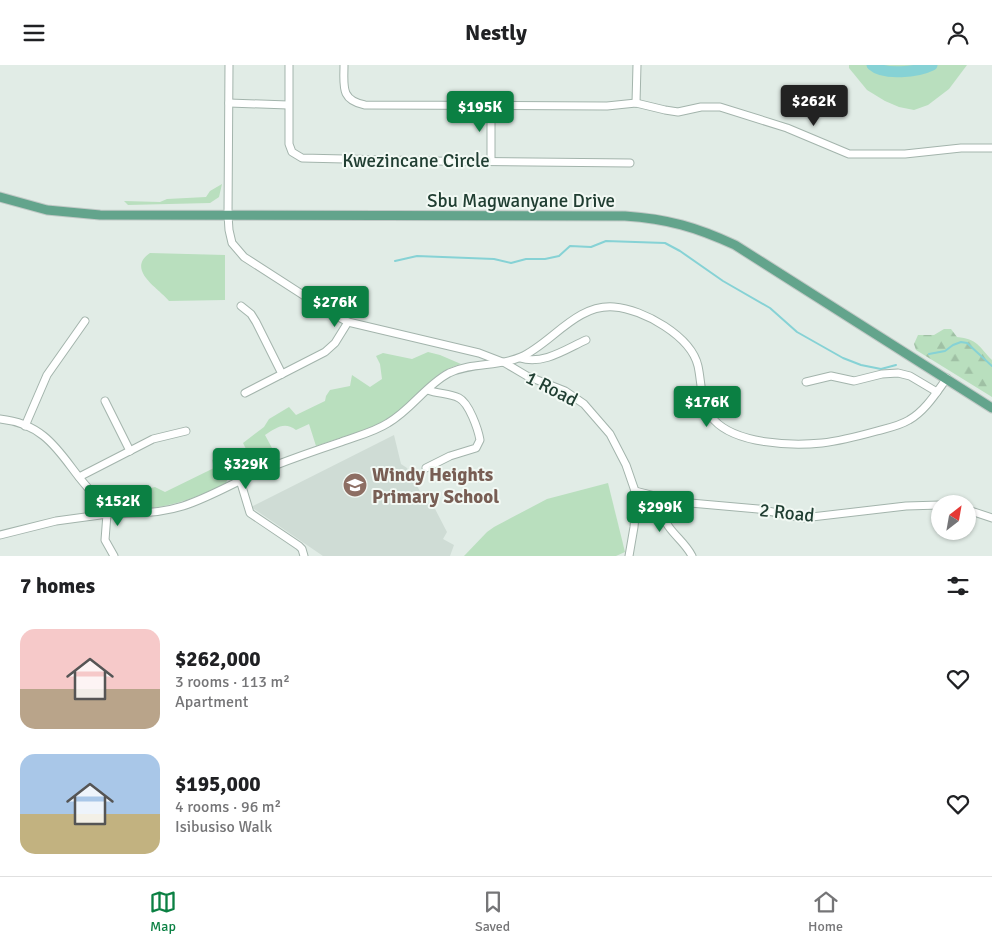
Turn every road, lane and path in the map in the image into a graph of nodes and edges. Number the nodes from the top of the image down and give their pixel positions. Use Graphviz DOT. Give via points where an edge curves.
graph roads {
  1 [pos="229,65"];
  2 [pos="289,65"];
  3 [pos="344,65"];
  4 [pos="637,65"];
  5 [pos="229,103"];
  6 [pos="634,103"];
  7 [pos="288,105"];
  8 [pos="491,105"];
  9 [pos="992,148"];
  10 [pos="491,161"];
  11 [pos="630,163"];
  12 [pos="0,197"];
  13 [pos="228,215"];
  14 [pos="241,306"];
  15 [pos="85,321"];
  16 [pos="348,322"];
  17 [pos="586,340"];
  18 [pos="520,357"];
  19 [pos="505,363"];
  20 [pos="282,374"];
  21 [pos="947,378"];
  22 [pos="806,382"];
  23 [pos="428,389"];
  24 [pos="937,392"];
  25 [pos="245,393"];
  26 [pos="105,401"];
  27 [pos="992,408"];
  28 [pos="0,419"];
  29 [pos="25,425"];
  30 [pos="186,431"];
  31 [pos="130,451"];
  32 [pos="426,468"];
  33 [pos="79,477"];
  34 [pos="240,480"];
  35 [pos="635,491"];
  36 [pos="656,497"];
  37 [pos="931,505"];
  38 [pos="111,513"];
  39 [pos="976,513"];
  40 [pos="992,518"];
  41 [pos="0,535"];
  42 [pos="114,556"];
  43 [pos="304,556"];
  44 [pos="628,556"];
  45 [pos="692,556"];
  1 -- 5 [label="street, 1 Road"];
  2 -- 7 [label="street, Kwezincane Circle"];
  3 -- 8 [label="street" via="345,93 356,103"];
  4 -- 6 [label="street"];
  5 -- 7 [label="street"];
  5 -- 13 [label="street, 1 Road"];
  6 -- 8 [label="street" via="607,107"];
  6 -- 9 [label="street" via="672,112 720,107 786,128 849,154"];
  7 -- 10 [label="street, Kwezincane Circle" via="289,144 292,152 302,158"];
  8 -- 10 [label="street"];
  10 -- 11 [label="street, Kwezincane Circle"];
  12 -- 13 [label="main road, Sbu Magwanyane Drive" via="47,210 100,215"];
  13 -- 16 [label="street, 1 Road" via="232,243 244,257"];
  13 -- 21 [label="main road, Sbu Magwanyane Drive" via="625,216 668,220 735,245"];
  14 -- 20 [label="street" via="256,322"];
  15 -- 29 [label="street" via="46,375"];
  16 -- 19 [label="street, 1 Road" via="470,350"];
  16 -- 20 [label="street" via="331,348"];
  17 -- 18 [label="street" via="542,359"];
  18 -- 19 [label="street"];
  18 -- 24 [label="street" via="582,314 609,307 628,309 664,327 687,344 698,366 708,411 722,427 745,437 794,443 838,441 900,425 916,416"];
  19 -- 23 [label="street" via="452,372"];
  19 -- 35 [label="street, 1 Road" via="565,391 592,412 612,439"];
  20 -- 25 [label="street"];
  21 -- 24 [label="street"];
  21 -- 27 [label="main road, Sbu Magwanyane Drive"];
  22 -- 24 [label="street" via="831,376 854,381 898,373 910,376"];
  23 -- 32 [label="street" via="462,399 480,440 476,448"];
  23 -- 34 [label="street" via="407,410 379,429"];
  26 -- 31 [label="street"];
  28 -- 29 [label="street"];
  29 -- 33 [label="street" via="52,442"];
  30 -- 31 [label="street" via="153,439"];
  31 -- 33 [label="street"];
  33 -- 38 [label="street"];
  34 -- 38 [label="street" via="181,506 147,512"];
  34 -- 43 [label="street" via="250,513 299,546"];
  35 -- 36 [label="street, 2 Road"];
  35 -- 44 [label="street, 1 Road" via="635,520"];
  36 -- 37 [label="street, 2 Road" via="803,518"];
  36 -- 45 [label="street" via="669,527"];
  38 -- 41 [label="street"];
  38 -- 42 [label="street" via="105,540"];
  39 -- 40 [label="street"];
}
